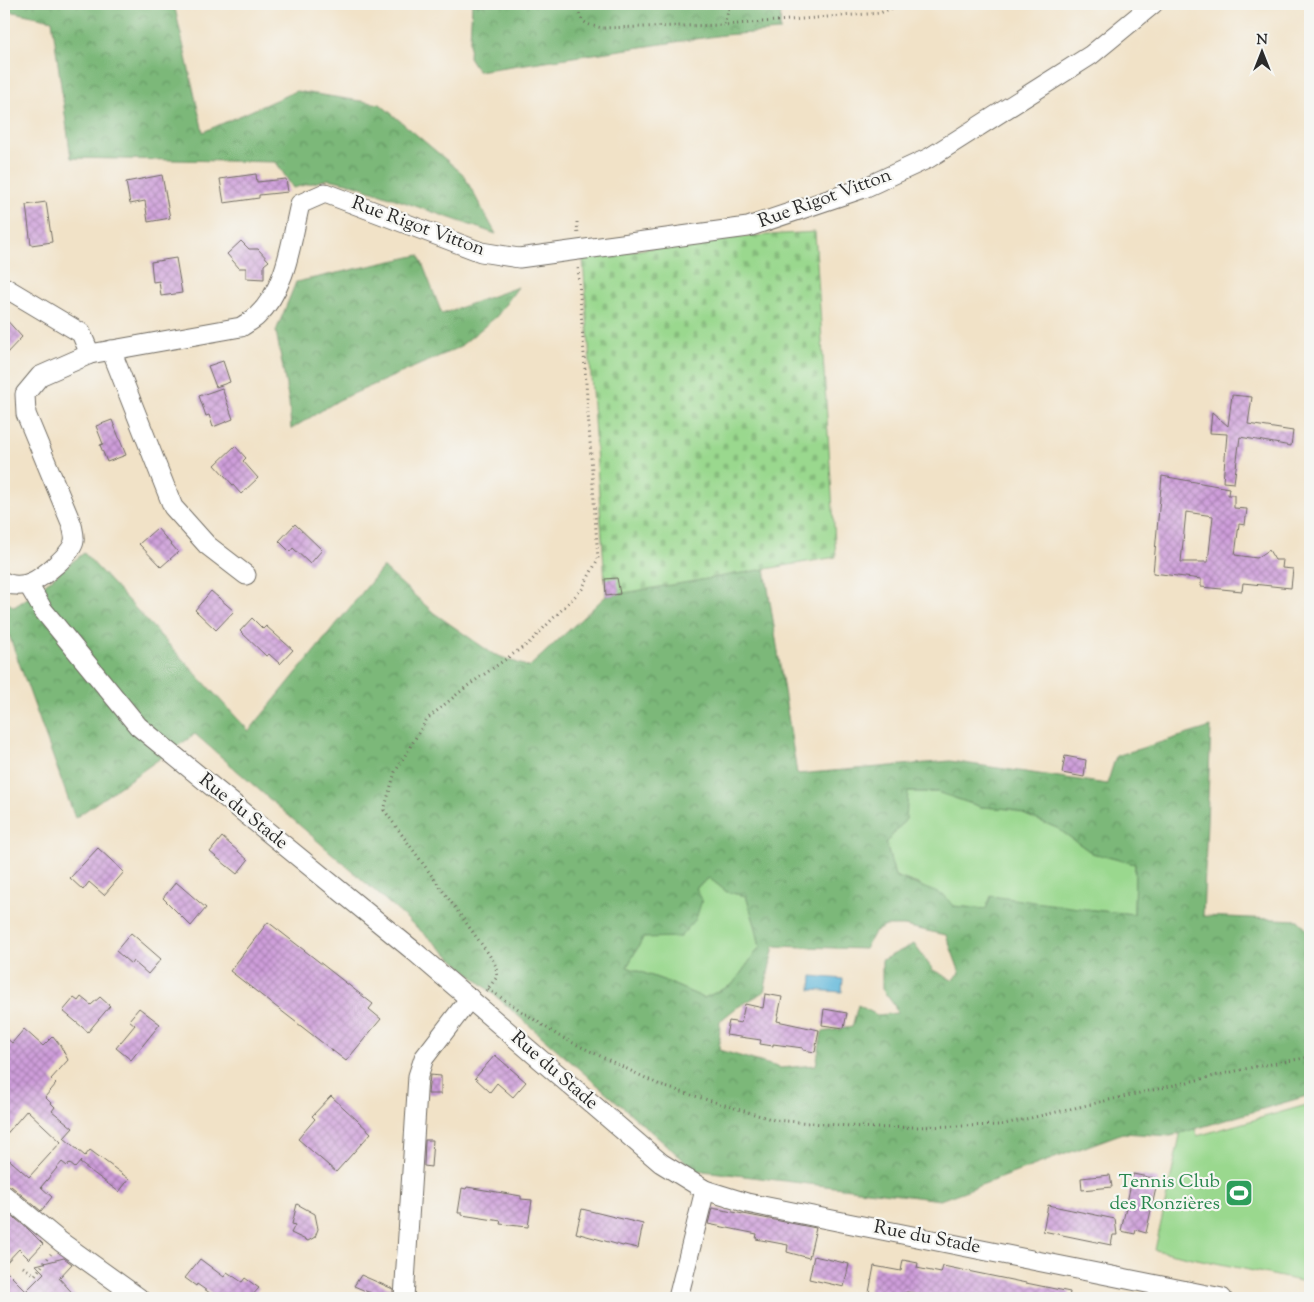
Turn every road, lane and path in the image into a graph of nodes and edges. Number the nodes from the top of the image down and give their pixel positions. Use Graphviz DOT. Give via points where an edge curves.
graph roads {
  1 [pos="578,4"];
  2 [pos="730,4"];
  3 [pos="902,4"];
  4 [pos="1153,4"];
  5 [pos="724,25"];
  6 [pos="577,249"];
  7 [pos="4,287"];
  8 [pos="111,350"];
  9 [pos="90,354"];
  10 [pos="246,575"];
  11 [pos="4,582"];
  12 [pos="33,582"];
  13 [pos="470,998"];
  14 [pos="1310,1057"];
  15 [pos="705,1190"];
  16 [pos="4,1195"];
  17 [pos="61,1242"];
  18 [pos="22,1267"];
  19 [pos="35,1275"];
  20 [pos="37,1279"];
  21 [pos="139,1298"];
  22 [pos="404,1298"];
  23 [pos="678,1298"];
  24 [pos="1222,1298"];
  1 -- 5 [label="path" via="579,15 587,25 603,28"];
  2 -- 5 [label="path"];
  3 -- 5 [label="path" via="880,13"];
  4 -- 6 [label="street, Rue Rigot Vitton" via="1091,55 929,158 864,188 748,226"];
  6 -- 8 [label="street, Rue Rigot Vitton" via="519,258 481,252 326,193 300,204 283,273 270,301 257,316 241,327"];
  6 -- 14 [label="path" via="598,559 582,589 529,643 427,719 395,772 384,810 496,966 497,978 488,989 559,1036 662,1086 774,1120 875,1128 1000,1125 1248,1068"];
  7 -- 9 [label="street" via="81,333"];
  8 -- 9 [label="street, Rue Rigot Vitton"];
  8 -- 10 [label="street" via="173,507 207,544"];
  9 -- 12 [label="street, Rue Rigot Vitton" via="40,376 25,394 26,414 72,526 74,541 68,553"];
  11 -- 12 [label="street" via="8,585"];
  12 -- 13 [label="street, Rue du Stade" via="43,610 138,726"];
  13 -- 15 [label="street, Rue du Stade" via="662,1162"];
  13 -- 22 [label="street" via="424,1058 418,1076"];
  15 -- 23 [label="street"];
  15 -- 24 [label="street, Rue du Stade" via="747,1203"];
  16 -- 17 [label="street"];
  17 -- 19 [label="path"];
  17 -- 21 [label="street"];
  18 -- 19 [label="path"];
  19 -- 20 [label="path"];
}
